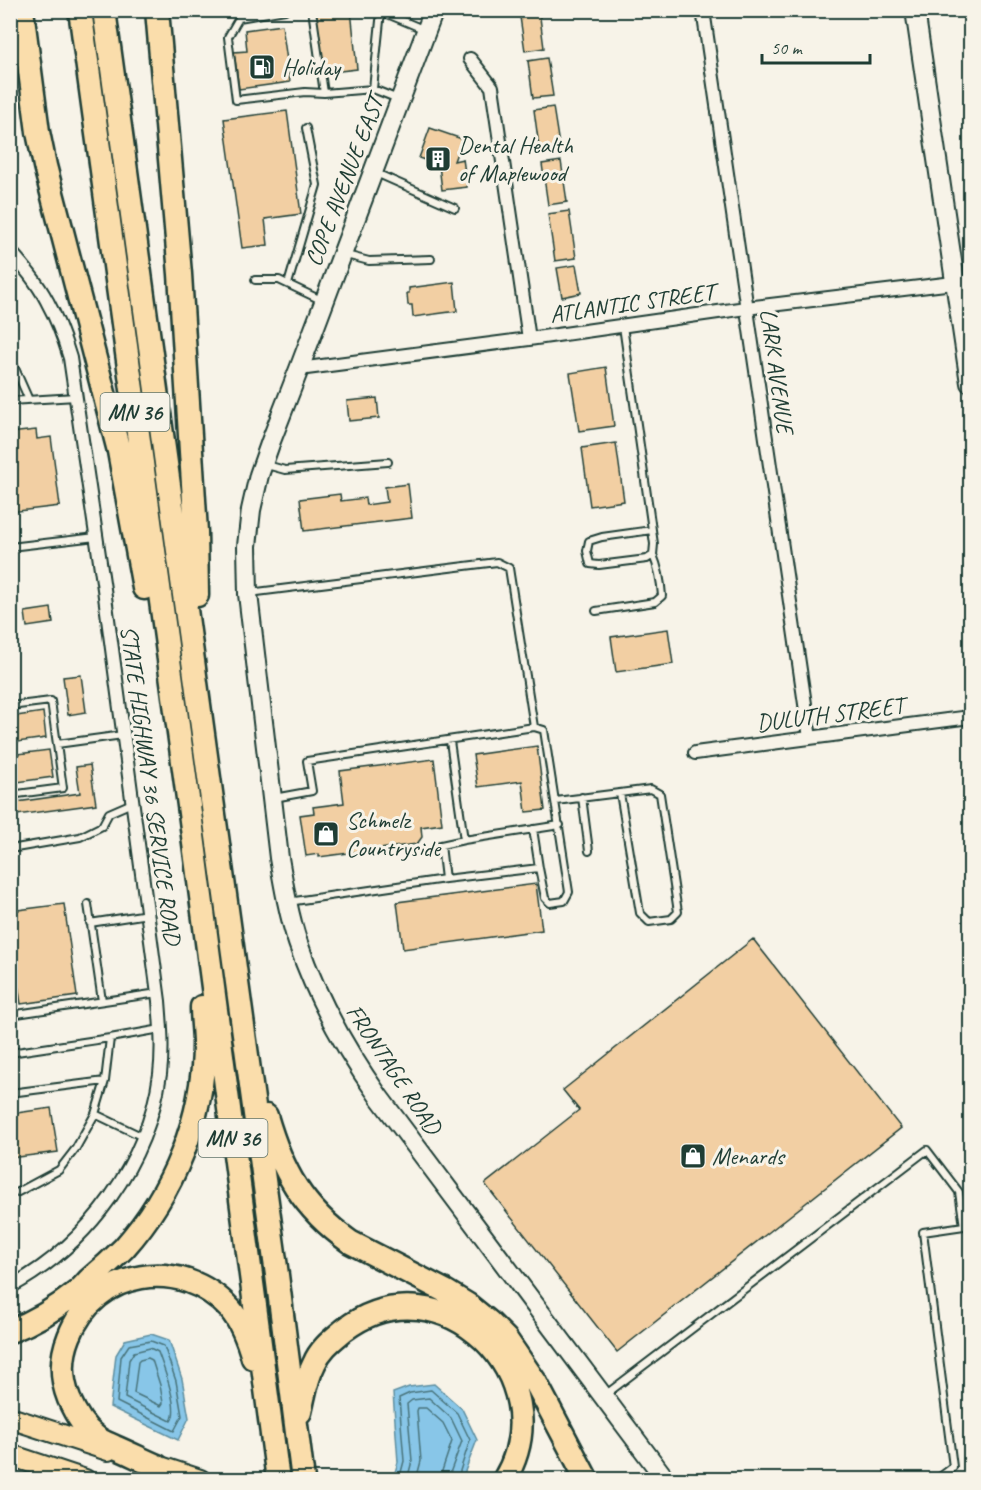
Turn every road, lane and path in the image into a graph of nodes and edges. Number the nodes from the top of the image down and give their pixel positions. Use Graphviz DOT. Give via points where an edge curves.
graph roads {
  1 [pos="80,10"];
  2 [pos="104,10"];
  3 [pos="157,10"];
  4 [pos="285,10"];
  5 [pos="312,10"];
  6 [pos="434,10"];
  7 [pos="703,10"];
  8 [pos="915,10"];
  9 [pos="380,11"];
  10 [pos="21,12"];
  11 [pos="427,30"];
  12 [pos="470,59"];
  13 [pos="373,89"];
  14 [pos="324,93"];
  15 [pos="400,100"];
  16 [pos="306,129"];
  17 [pos="374,172"];
  18 [pos="455,208"];
  19 [pos="10,251"];
  20 [pos="343,254"];
  21 [pos="431,259"];
  22 [pos="255,280"];
  23 [pos="963,281"];
  24 [pos="288,284"];
  25 [pos="325,301"];
  26 [pos="747,308"];
  27 [pos="622,326"];
  28 [pos="529,339"];
  29 [pos="10,357"];
  30 [pos="299,369"];
  31 [pos="970,382"];
  32 [pos="77,397"];
  33 [pos="29,400"];
  34 [pos="10,401"];
  35 [pos="388,462"];
  36 [pos="263,464"];
  37 [pos="652,530"];
  38 [pos="97,537"];
  39 [pos="10,547"];
  40 [pos="653,555"];
  41 [pos="248,594"];
  42 [pos="596,611"];
  43 [pos="198,692"];
  44 [pos="10,706"];
  45 [pos="970,717"];
  46 [pos="534,727"];
  47 [pos="123,735"];
  48 [pos="810,738"];
  49 [pos="450,741"];
  50 [pos="57,744"];
  51 [pos="695,753"];
  52 [pos="621,793"];
  53 [pos="10,795"];
  54 [pos="582,797"];
  55 [pos="272,798"];
  56 [pos="556,801"];
  57 [pos="133,803"];
  58 [pos="190,813"];
  59 [pos="560,825"];
  60 [pos="533,829"];
  61 [pos="465,840"];
  62 [pos="194,847"];
  63 [pos="10,849"];
  64 [pos="589,851"];
  65 [pos="539,868"];
  66 [pos="445,879"];
  67 [pos="288,902"];
  68 [pos="87,904"];
  69 [pos="148,914"];
  70 [pos="90,923"];
  71 [pos="158,993"];
  72 [pos="102,1001"];
  73 [pos="239,1005"];
  74 [pos="10,1015"];
  75 [pos="162,1029"];
  76 [pos="110,1038"];
  77 [pos="10,1053"];
  78 [pos="105,1080"];
  79 [pos="10,1093"];
  80 [pos="96,1114"];
  81 [pos="143,1137"];
  82 [pos="18,1192"];
  83 [pos="10,1287"];
  84 [pos="10,1331"];
  85 [pos="603,1397"];
  86 [pos="10,1418"];
  87 [pos="272,1429"];
  88 [pos="298,1436"];
  89 [pos="10,1455"];
  90 [pos="157,1466"];
  91 [pos="85,1479"];
  92 [pos="200,1479"];
  93 [pos="278,1479"];
  94 [pos="303,1479"];
  95 [pos="504,1479"];
  96 [pos="587,1479"];
  97 [pos="666,1479"];
  98 [pos="936,1479"];
  1 -- 58 [label="highway, MN 36"];
  2 -- 43 [label="highway, MN 36"];
  3 -- 43 [label="highway" via="180,274 196,532"];
  4 -- 14 [label="lane" via="239,18 228,37 236,100"];
  5 -- 14 [label="lane"];
  6 -- 11 [label="street, COPE AVENUE EAST"];
  7 -- 26 [label="street, LARK AVENUE"];
  8 -- 23 [label="street"];
  9 -- 11 [label="lane"];
  9 -- 13 [label="lane"];
  10 -- 58 [label="highway" via="42,154 119,451"];
  11 -- 15 [label="street, COPE AVENUE EAST"];
  12 -- 28 [label="street" via="492,87"];
  13 -- 14 [label="lane"];
  13 -- 15 [label="lane"];
  15 -- 17 [label="street, COPE AVENUE EAST"];
  16 -- 24 [label="lane" via="317,185"];
  17 -- 18 [label="lane"];
  17 -- 20 [label="street, COPE AVENUE EAST"];
  19 -- 32 [label="street, STATE HIGHWAY 36 SERVICE ROAD" via="36,283 60,328"];
  20 -- 21 [label="lane" via="369,261"];
  20 -- 25 [label="street, COPE AVENUE EAST"];
  22 -- 24 [label="lane"];
  23 -- 26 [label="street, ATLANTIC STREET"];
  23 -- 31 [label="street"];
  24 -- 25 [label="lane"];
  25 -- 30 [label="street, COPE AVENUE EAST"];
  26 -- 27 [label="street, ATLANTIC STREET"];
  26 -- 48 [label="street, LARK AVENUE"];
  27 -- 28 [label="street, ATLANTIC STREET"];
  27 -- 37 [label="lane"];
  28 -- 30 [label="street, ATLANTIC STREET"];
  29 -- 33 [label="lane"];
  30 -- 36 [label="street, FRONTAGE ROAD"];
  32 -- 33 [label="lane"];
  32 -- 38 [label="street, STATE HIGHWAY 36 SERVICE ROAD"];
  33 -- 34 [label="lane"];
  35 -- 36 [label="lane" via="285,470"];
  36 -- 41 [label="street, FRONTAGE ROAD" via="251,510"];
  37 -- 40 [label="lane"];
  37 -- 40 [label="lane" via="602,537 590,541 587,550 590,564 599,566"];
  38 -- 39 [label="lane"];
  38 -- 47 [label="street, STATE HIGHWAY 36 SERVICE ROAD"];
  40 -- 42 [label="lane" via="661,580 659,600"];
  41 -- 46 [label="lane" via="496,562 510,568"];
  41 -- 55 [label="street, FRONTAGE ROAD"];
  43 -- 73 [label="highway, MN 36"];
  44 -- 50 [label="lane" via="51,701"];
  45 -- 48 [label="street, DULUTH STREET"];
  46 -- 49 [label="lane"];
  46 -- 56 [label="lane" via="544,730"];
  47 -- 50 [label="lane"];
  47 -- 57 [label="street, STATE HIGHWAY 36 SERVICE ROAD"];
  48 -- 51 [label="street, DULUTH STREET"];
  49 -- 55 [label="lane" via="307,761 312,791"];
  49 -- 61 [label="lane"];
  50 -- 53 [label="lane" via="63,788"];
  52 -- 52 [label="lane" via="651,789 660,794 678,912 671,919 649,922 640,913"];
  52 -- 54 [label="lane"];
  54 -- 56 [label="lane"];
  54 -- 64 [label="lane"];
  55 -- 67 [label="street, FRONTAGE ROAD"];
  56 -- 59 [label="lane"];
  57 -- 63 [label="lane" via="109,813 102,826 80,837"];
  57 -- 69 [label="street, STATE HIGHWAY 36 SERVICE ROAD"];
  58 -- 62 [label="highway, MN 36"];
  59 -- 60 [label="lane"];
  59 -- 65 [label="lane" via="569,892 564,901 550,903 545,898"];
  60 -- 61 [label="lane"];
  60 -- 65 [label="lane"];
  61 -- 66 [label="lane" via="441,845"];
  62 -- 84 [label="highway" via="204,1042 191,1130 164,1193 123,1248 79,1291"];
  62 -- 87 [label="highway, MN 36"];
  65 -- 66 [label="lane"];
  66 -- 67 [label="lane"];
  67 -- 85 [label="street, FRONTAGE ROAD" via="311,979 356,1064"];
  68 -- 70 [label="lane"];
  69 -- 70 [label="lane"];
  69 -- 71 [label="street, STATE HIGHWAY 36 SERVICE ROAD"];
  70 -- 72 [label="lane"];
  71 -- 72 [label="lane"];
  71 -- 75 [label="street, STATE HIGHWAY 36 SERVICE ROAD"];
  72 -- 74 [label="lane"];
  73 -- 88 [label="highway, MN 36"];
  73 -- 96 [label="highway" via="266,1117 286,1172 302,1195 318,1216 350,1242 445,1291 489,1322 523,1362"];
  75 -- 76 [label="lane"];
  75 -- 81 [label="street, STATE HIGHWAY 36 SERVICE ROAD" via="160,1074"];
  76 -- 77 [label="lane"];
  76 -- 78 [label="lane"];
  78 -- 79 [label="lane"];
  78 -- 80 [label="lane"];
  80 -- 81 [label="lane"];
  80 -- 82 [label="lane" via="59,1170"];
  81 -- 83 [label="street, STATE HIGHWAY 36 SERVICE ROAD" via="125,1174 92,1221 67,1246"];
  85 -- 97 [label="street, FRONTAGE ROAD"];
  85 -- 98 [label="lane" via="927,1150 959,1192 964,1226 923,1232 953,1467"];
  86 -- 90 [label="main road"];
  87 -- 90 [label="highway" via="248,1340 231,1310 202,1287 185,1280 149,1275 127,1280 95,1298 72,1327 66,1343 63,1379 73,1408 96,1437"];
  87 -- 93 [label="highway, MN 36"];
  88 -- 94 [label="highway, MN 36"];
  88 -- 95 [label="highway" via="307,1380 325,1347 371,1314 390,1308 430,1310 464,1324 480,1336 508,1371 515,1389 520,1428 517,1449"];
  89 -- 91 [label="main road"];
  90 -- 92 [label="main road"];
}
